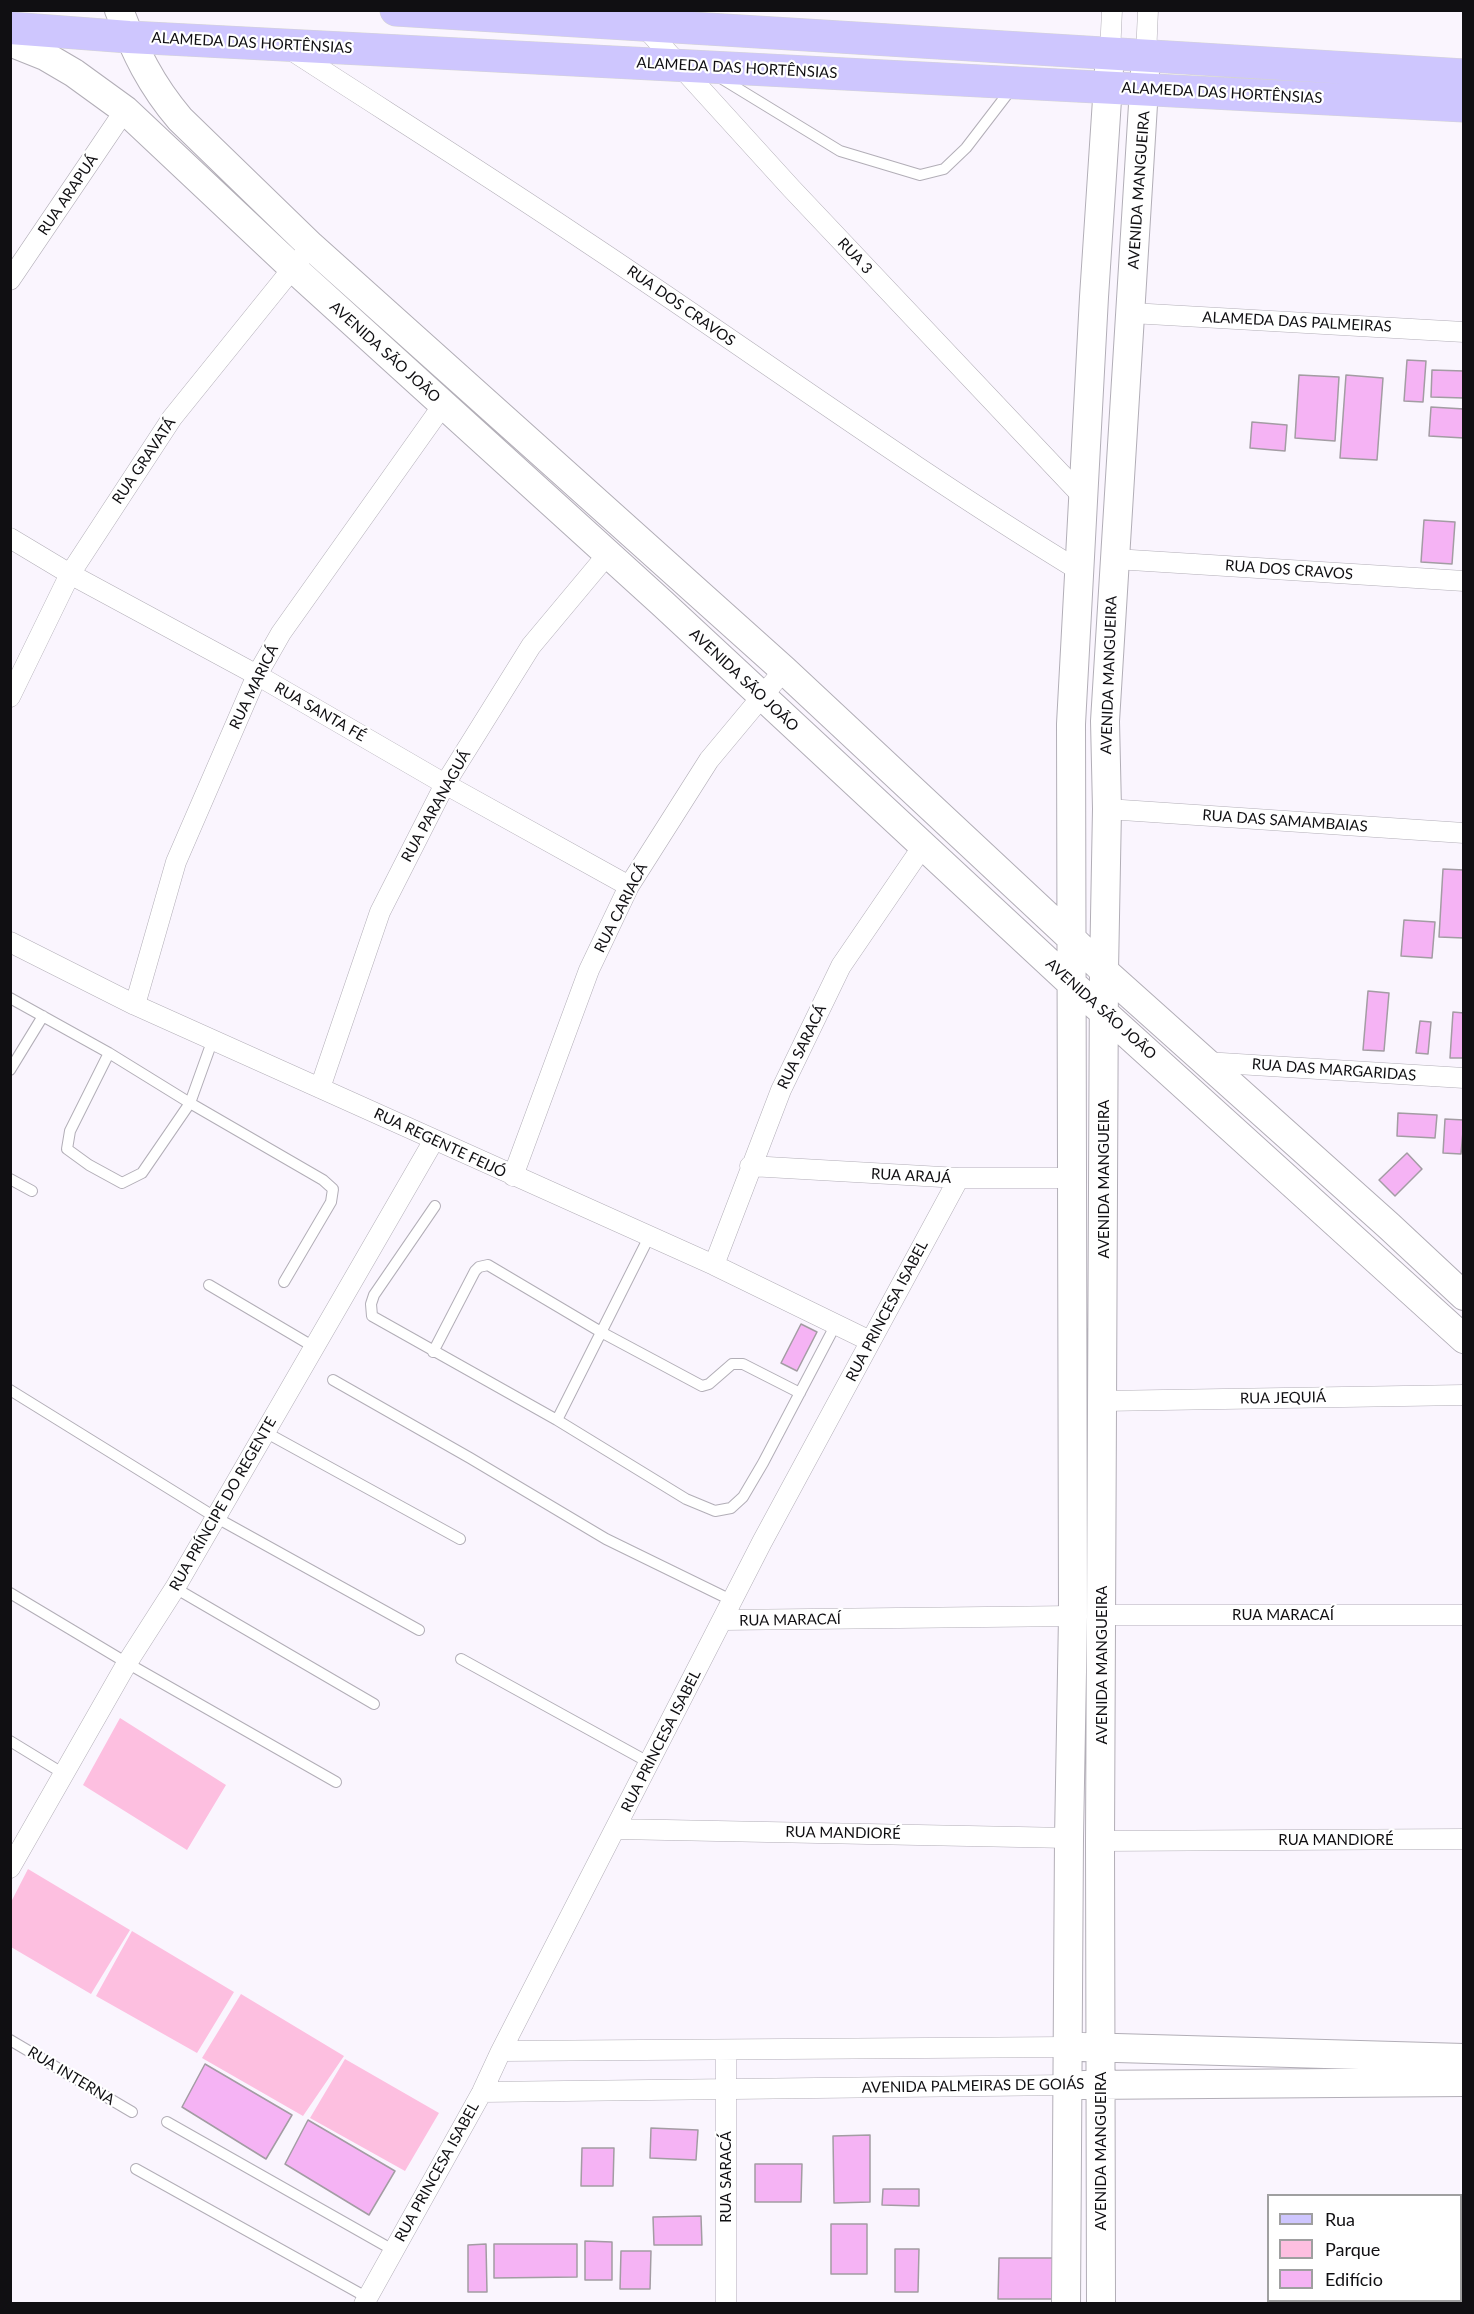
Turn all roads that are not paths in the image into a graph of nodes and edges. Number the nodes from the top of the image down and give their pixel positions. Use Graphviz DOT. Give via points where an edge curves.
graph roads {
  1 [pos="396,10"];
  2 [pos="1112,10"];
  3 [pos="1148,10"];
  4 [pos="636,18"];
  5 [pos="124,24"];
  6 [pos="10,28"];
  7 [pos="10,42"];
  8 [pos="280,44"];
  9 [pos="1110,54"];
  10 [pos="1146,56"];
  11 [pos="691,66"];
  12 [pos="1464,75"];
  13 [pos="1016,82"];
  14 [pos="1107,86"];
  15 [pos="1145,88"];
  16 [pos="1464,106"];
  17 [pos="125,110"];
  18 [pos="311,246"];
  19 [pos="293,268"];
  20 [pos="10,280"];
  21 [pos="1131,313"];
  22 [pos="1464,332"];
  23 [pos="443,405"];
  24 [pos="1084,498"];
  25 [pos="10,538"];
  26 [pos="607,555"];
  27 [pos="1115,559"];
  28 [pos="1080,571"];
  29 [pos="70,574"];
  30 [pos="1464,581"];
  31 [pos="784,670"];
  32 [pos="257,675"];
  33 [pos="10,697"];
  34 [pos="762,697"];
  35 [pos="445,784"];
  36 [pos="1107,809"];
  37 [pos="1464,833"];
  38 [pos="923,846"];
  39 [pos="629,886"];
  40 [pos="1070,937"];
  41 [pos="10,942"];
  42 [pos="1104,971"];
  43 [pos="1071,982"];
  44 [pos="10,998"];
  45 [pos="135,1005"];
  46 [pos="1104,1013"];
  47 [pos="43,1016"];
  48 [pos="213,1039"];
  49 [pos="109,1053"];
  50 [pos="1205,1062"];
  51 [pos="10,1070"];
  52 [pos="1464,1078"];
  53 [pos="320,1088"];
  54 [pos="190,1103"];
  55 [pos="434,1140"];
  56 [pos="750,1167"];
  57 [pos="513,1176"];
  58 [pos="958,1178"];
  59 [pos="1072,1178"];
  60 [pos="10,1179"];
  61 [pos="32,1191"];
  62 [pos="435,1206"];
  63 [pos="649,1237"];
  64 [pos="714,1265"];
  65 [pos="284,1282"];
  66 [pos="209,1285"];
  67 [pos="1464,1296"];
  68 [pos="836,1324"];
  69 [pos="601,1332"];
  70 [pos="1464,1338"];
  71 [pos="870,1341"];
  72 [pos="314,1347"];
  73 [pos="433,1352"];
  74 [pos="333,1380"];
  75 [pos="10,1390"];
  76 [pos="800,1393"];
  77 [pos="1464,1395"];
  78 [pos="1103,1401"];
  79 [pos="557,1420"];
  80 [pos="266,1432"];
  81 [pos="215,1517"];
  82 [pos="460,1539"];
  83 [pos="175,1588"];
  84 [pos="10,1593"];
  85 [pos="733,1601"];
  86 [pos="1102,1615"];
  87 [pos="1464,1615"];
  88 [pos="1073,1616"];
  89 [pos="723,1620"];
  90 [pos="419,1630"];
  91 [pos="460,1659"];
  92 [pos="127,1663"];
  93 [pos="374,1704"];
  94 [pos="10,1741"];
  95 [pos="650,1763"];
  96 [pos="64,1774"];
  97 [pos="336,1782"];
  98 [pos="616,1829"];
  99 [pos="1069,1838"];
  100 [pos="1464,1839"];
  101 [pos="1100,1841"];
  102 [pos="10,1868"];
  103 [pos="10,2040"];
  104 [pos="1101,2046"];
  105 [pos="1067,2047"];
  106 [pos="501,2050"];
  107 [pos="726,2050"];
  108 [pos="1464,2058"];
  109 [pos="1464,2082"];
  110 [pos="1101,2084"];
  111 [pos="1067,2085"];
  112 [pos="726,2088"];
  113 [pos="482,2092"];
  114 [pos="132,2112"];
  115 [pos="167,2122"];
  116 [pos="136,2169"];
  117 [pos="393,2250"];
  118 [pos="366,2301"];
  119 [pos="726,2304"];
  120 [pos="1066,2304"];
  121 [pos="1101,2304"];
  1 -- 4 [label="main road"];
  2 -- 9 [label="street"];
  3 -- 10 [label="street"];
  4 -- 9 [label="main road"];
  4 -- 11 [label="street, RUA 3"];
  5 -- 6 [label="main road, ALAMEDA DAS HORTÊNSIAS"];
  5 -- 8 [label="main road, ALAMEDA DAS HORTÊNSIAS"];
  5 -- 18 [label="street, AVENIDA SÃO JOÃO" via="145,72 180,119"];
  7 -- 17 [label="street, AVENIDA SÃO JOÃO" via="75,73"];
  8 -- 11 [label="main road, ALAMEDA DAS HORTÊNSIAS"];
  8 -- 28 [label="street, RUA DOS CRAVOS" via="588,243 834,412"];
  9 -- 10 [label="main road"];
  9 -- 14 [label="street, AVENIDA MANGUEIRA"];
  10 -- 12 [label="main road"];
  10 -- 15 [label="street, AVENIDA MANGUEIRA"];
  11 -- 13 [label="main road, ALAMEDA DAS HORTÊNSIAS"];
  11 -- 13 [label="lane" via="840,151 920,175 944,169 966,148"];
  11 -- 24 [label="street, RUA 3" via="799,196"];
  13 -- 14 [label="main road, ALAMEDA DAS HORTÊNSIAS"];
  14 -- 15 [label="main road, ALAMEDA DAS HORTÊNSIAS"];
  14 -- 24 [label="street, AVENIDA MANGUEIRA"];
  15 -- 16 [label="main road, ALAMEDA DAS HORTÊNSIAS"];
  15 -- 21 [label="street, AVENIDA MANGUEIRA"];
  17 -- 19 [label="street, AVENIDA SÃO JOÃO"];
  17 -- 20 [label="street, RUA ARAPUÁ"];
  18 -- 19 [label="street, RUA GRAVATÁ"];
  18 -- 31 [label="street, AVENIDA SÃO JOÃO"];
  19 -- 23 [label="street, AVENIDA SÃO JOÃO"];
  19 -- 29 [label="street, RUA GRAVATÁ" via="172,418"];
  21 -- 22 [label="street, ALAMEDA DAS PALMEIRAS"];
  21 -- 27 [label="street, AVENIDA MANGUEIRA"];
  23 -- 26 [label="street, AVENIDA SÃO JOÃO"];
  23 -- 32 [label="street, RUA MARICÁ" via="281,633"];
  24 -- 28 [label="street, AVENIDA MANGUEIRA"];
  25 -- 29 [label="street, RUA SANTA FÉ"];
  26 -- 34 [label="street, AVENIDA SÃO JOÃO"];
  26 -- 35 [label="street, RUA PARANAGUÁ" via="531,646"];
  27 -- 30 [label="street, RUA DOS CRAVOS"];
  27 -- 36 [label="street, AVENIDA MANGUEIRA" via="1105,721"];
  28 -- 40 [label="street, AVENIDA MANGUEIRA" via="1071,724"];
  29 -- 32 [label="street, RUA SANTA FÉ"];
  29 -- 33 [label="street, RUA GRAVATÁ"];
  31 -- 34 [label="street, RUA CARIACÁ"];
  31 -- 40 [label="street, AVENIDA SÃO JOÃO"];
  32 -- 35 [label="street, RUA SANTA FÉ"];
  32 -- 45 [label="street, RUA MARICÁ" via="176,862"];
  34 -- 38 [label="street, AVENIDA SÃO JOÃO"];
  34 -- 39 [label="street, RUA CARIACÁ" via="709,760"];
  35 -- 39 [label="street, RUA SANTA FÉ"];
  35 -- 53 [label="street, RUA PARANAGUÁ" via="380,912"];
  36 -- 37 [label="street, RUA DAS SAMAMBAIAS"];
  36 -- 42 [label="street, AVENIDA MANGUEIRA"];
  38 -- 43 [label="street, AVENIDA SÃO JOÃO"];
  38 -- 56 [label="street, RUA SARACÁ" via="841,966 781,1090"];
  39 -- 57 [label="street, RUA CARIACÁ" via="589,970"];
  40 -- 42 [label="street, AVENIDA SÃO JOÃO"];
  40 -- 43 [label="street, AVENIDA MANGUEIRA"];
  41 -- 45 [label="street, RUA REGENTE FEIJÓ"];
  42 -- 46 [label="street, AVENIDA MANGUEIRA"];
  42 -- 50 [label="street, AVENIDA SÃO JOÃO"];
  43 -- 46 [label="street, AVENIDA SÃO JOÃO"];
  43 -- 59 [label="street, AVENIDA MANGUEIRA"];
  44 -- 47 [label="lane"];
  45 -- 48 [label="street, RUA REGENTE FEIJÓ"];
  46 -- 70 [label="street, AVENIDA SÃO JOÃO"];
  46 -- 78 [label="street, AVENIDA MANGUEIRA"];
  47 -- 49 [label="lane"];
  47 -- 51 [label="lane"];
  48 -- 53 [label="street, RUA REGENTE FEIJÓ"];
  48 -- 54 [label="lane"];
  49 -- 54 [label="lane"];
  49 -- 54 [label="lane" via="69,1131 67,1149 89,1165 122,1183 142,1173"];
  50 -- 52 [label="street, RUA DAS MARGARIDAS"];
  50 -- 67 [label="street, AVENIDA SÃO JOÃO"];
  53 -- 55 [label="street, RUA REGENTE FEIJÓ"];
  54 -- 65 [label="lane" via="333,1189 330,1202"];
  55 -- 57 [label="street, RUA REGENTE FEIJÓ"];
  55 -- 72 [label="street, RUA PRÍNCIPE DO REGENTE"];
  56 -- 58 [label="street, RUA ARAJÁ"];
  56 -- 64 [label="street, RUA SARACÁ"];
  57 -- 63 [label="street, RUA REGENTE FEIJÓ"];
  58 -- 59 [label="street, RUA ARAJÁ"];
  58 -- 71 [label="street, RUA PRINCESA ISABEL"];
  59 -- 88 [label="street, AVENIDA MANGUEIRA"];
  60 -- 61 [label="lane"];
  62 -- 73 [label="lane" via="371,1304 372,1316"];
  63 -- 64 [label="street, RUA REGENTE FEIJÓ"];
  63 -- 69 [label="lane"];
  64 -- 68 [label="street, RUA REGENTE FEIJÓ"];
  66 -- 72 [label="lane"];
  68 -- 71 [label="street, RUA REGENTE FEIJÓ"];
  68 -- 76 [label="lane"];
  69 -- 73 [label="lane" via="488,1265 475,1271"];
  69 -- 76 [label="lane" via="702,1386 732,1364 743,1364"];
  69 -- 79 [label="lane"];
  71 -- 85 [label="street, RUA PRINCESA ISABEL"];
  72 -- 80 [label="street, RUA PRÍNCIPE DO REGENTE"];
  73 -- 79 [label="lane"];
  74 -- 85 [label="lane" via="606,1539"];
  75 -- 81 [label="lane"];
  76 -- 79 [label="lane" via="743,1497 731,1508 716,1511 686,1499"];
  77 -- 78 [label="street, RUA JEQUIÁ"];
  78 -- 86 [label="street, AVENIDA MANGUEIRA"];
  80 -- 81 [label="street, RUA PRÍNCIPE DO REGENTE"];
  80 -- 82 [label="lane"];
  81 -- 83 [label="street, RUA PRÍNCIPE DO REGENTE"];
  81 -- 90 [label="lane"];
  83 -- 92 [label="street, RUA PRÍNCIPE DO REGENTE"];
  83 -- 93 [label="lane"];
  84 -- 92 [label="lane"];
  85 -- 89 [label="street, RUA PRINCESA ISABEL"];
  86 -- 87 [label="street, RUA MARACAÍ"];
  86 -- 101 [label="street, AVENIDA MANGUEIRA"];
  88 -- 89 [label="street, RUA MARACAÍ"];
  88 -- 99 [label="street, AVENIDA MANGUEIRA"];
  89 -- 95 [label="street, RUA PRINCESA ISABEL"];
  91 -- 95 [label="lane"];
  92 -- 96 [label="street, RUA PRÍNCIPE DO REGENTE"];
  92 -- 97 [label="lane"];
  94 -- 96 [label="lane"];
  95 -- 98 [label="street, RUA PRINCESA ISABEL"];
  96 -- 102 [label="street, RUA PRÍNCIPE DO REGENTE"];
  98 -- 99 [label="street, RUA MANDIORÉ"];
  98 -- 106 [label="street, RUA PRINCESA ISABEL"];
  99 -- 105 [label="street, AVENIDA MANGUEIRA"];
  100 -- 101 [label="street, RUA MANDIORÉ"];
  101 -- 104 [label="street, AVENIDA MANGUEIRA"];
  103 -- 114 [label="lane, RUA INTERNA"];
  104 -- 105 [label="street"];
  104 -- 108 [label="street"];
  104 -- 110 [label="street, AVENIDA MANGUEIRA"];
  105 -- 107 [label="street"];
  105 -- 111 [label="street, AVENIDA MANGUEIRA"];
  106 -- 107 [label="street"];
  106 -- 113 [label="street, RUA PRINCESA ISABEL"];
  107 -- 112 [label="street, RUA SARACÁ"];
  109 -- 110 [label="street, AVENIDA PALMEIRAS DE GOIÁS"];
  110 -- 111 [label="street, AVENIDA PALMEIRAS DE GOIÁS"];
  110 -- 121 [label="street, AVENIDA MANGUEIRA"];
  111 -- 112 [label="street, AVENIDA PALMEIRAS DE GOIÁS"];
  111 -- 120 [label="street, AVENIDA MANGUEIRA"];
  112 -- 113 [label="street, AVENIDA PALMEIRAS DE GOIÁS"];
  112 -- 119 [label="street, RUA SARACÁ"];
  113 -- 117 [label="street, RUA PRINCESA ISABEL"];
  115 -- 117 [label="lane"];
  116 -- 118 [label="lane"];
  117 -- 118 [label="street, RUA PRINCESA ISABEL"];
}
